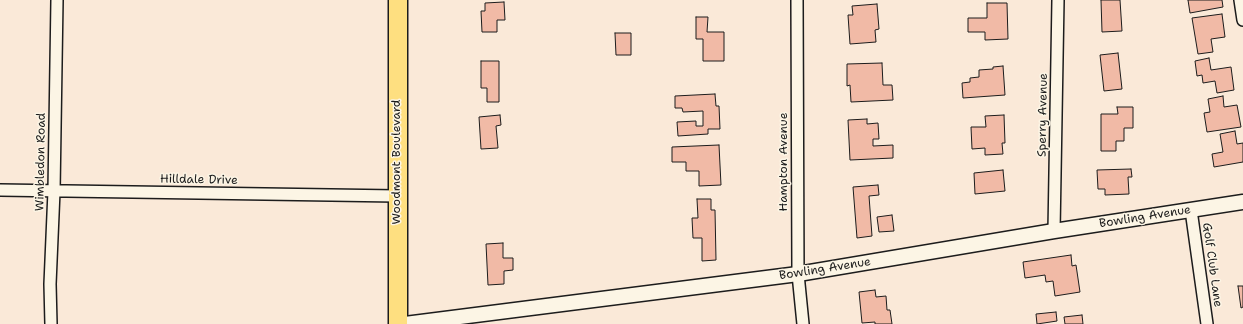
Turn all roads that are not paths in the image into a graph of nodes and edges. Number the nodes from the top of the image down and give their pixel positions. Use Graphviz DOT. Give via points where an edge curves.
graph roads {
  1 [pos="57,0"];
  2 [pos="398,0"];
  3 [pos="797,0"];
  4 [pos="1058,0"];
  5 [pos="1240,0"];
  6 [pos="1243,20"];
  7 [pos="0,190"];
  8 [pos="54,191"];
  9 [pos="397,196"];
  10 [pos="1243,202"];
  11 [pos="1191,210"];
  12 [pos="1054,231"];
  13 [pos="798,274"];
  14 [pos="51,324"];
  15 [pos="398,324"];
  16 [pos="405,324"];
  17 [pos="803,324"];
  18 [pos="1207,324"];
  1 -- 8 [label="street, Wimbledon Road"];
  2 -- 9 [label="main road, Woodmont Boulevard"];
  3 -- 13 [label="street, Hampton Avenue"];
  4 -- 12 [label="street, Sperry Avenue"];
  5 -- 6 [label="street"];
  7 -- 8 [label="street, Hilldale Drive"];
  8 -- 9 [label="street, Hilldale Drive"];
  8 -- 14 [label="street, Wimbledon Road"];
  9 -- 15 [label="main road, Woodmont Boulevard"];
  10 -- 11 [label="street, Bowling Avenue"];
  11 -- 12 [label="street, Bowling Avenue"];
  11 -- 18 [label="street, Golf Club Lane"];
  12 -- 13 [label="street, Bowling Avenue"];
  13 -- 16 [label="street, Bowling Avenue"];
  13 -- 17 [label="street, Hampton Avenue"];
}
